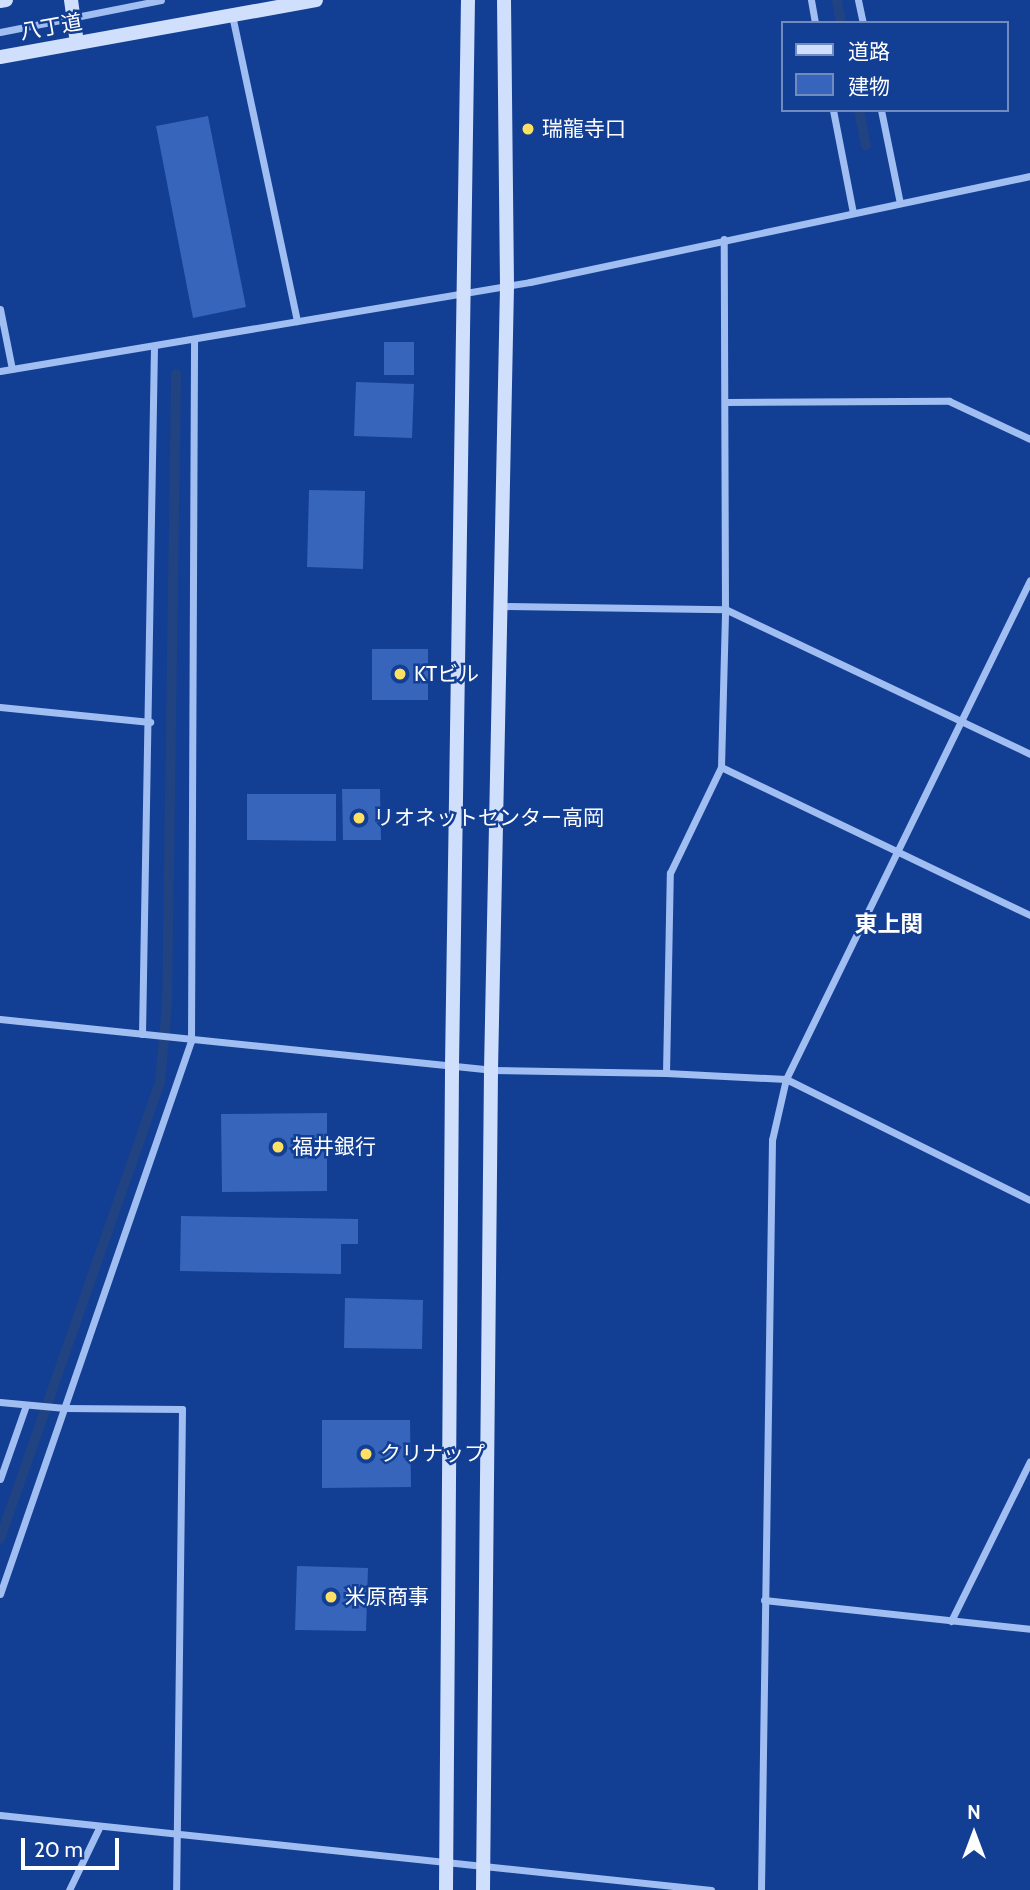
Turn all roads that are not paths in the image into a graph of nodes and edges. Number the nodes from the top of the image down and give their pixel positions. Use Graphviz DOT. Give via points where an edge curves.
graph roads {
  1 [pos="6,0"];
  2 [pos="71,0"];
  3 [pos="161,0"];
  4 [pos="316,0"];
  5 [pos="468,0"];
  6 [pos="504,0"];
  7 [pos="811,0"];
  8 [pos="858,0"];
  9 [pos="0,1"];
  10 [pos="232,14"];
  11 [pos="816,21"];
  12 [pos="863,21"];
  13 [pos="0,32"];
  14 [pos="76,43"];
  15 [pos="0,57"];
  16 [pos="833,112"];
  17 [pos="881,112"];
  18 [pos="1030,176"];
  19 [pos="900,203"];
  20 [pos="853,213"];
  21 [pos="724,239"];
  22 [pos="507,286"];
  23 [pos="464,294"];
  24 [pos="0,309"];
  25 [pos="297,321"];
  26 [pos="194,340"];
  27 [pos="154,347"];
  28 [pos="12,369"];
  29 [pos="0,372"];
  30 [pos="726,402"];
  31 [pos="1030,439"];
  32 [pos="1030,580"];
  33 [pos="500,606"];
  34 [pos="725,609"];
  35 [pos="0,707"];
  36 [pos="150,722"];
  37 [pos="962,722"];
  38 [pos="1030,754"];
  39 [pos="721,767"];
  40 [pos="896,850"];
  41 [pos="1030,915"];
  42 [pos="0,1019"];
  43 [pos="144,1034"];
  44 [pos="188,1040"];
  45 [pos="452,1065"];
  46 [pos="491,1070"];
  47 [pos="666,1073"];
  48 [pos="786,1079"];
  49 [pos="1030,1200"];
  50 [pos="0,1402"];
  51 [pos="27,1405"];
  52 [pos="63,1408"];
  53 [pos="1030,1461"];
  54 [pos="0,1479"];
  55 [pos="0,1594"];
  56 [pos="764,1600"];
  57 [pos="951,1621"];
  58 [pos="1030,1629"];
  59 [pos="0,1815"];
  60 [pos="100,1826"];
  61 [pos="176,1835"];
  62 [pos="446,1864"];
  63 [pos="483,1867"];
  64 [pos="69,1890"];
  65 [pos="176,1890"];
  66 [pos="446,1890"];
  67 [pos="483,1890"];
  68 [pos="711,1890"];
  69 [pos="761,1890"];
  1 -- 9 [label="street, 八丁道"];
  2 -- 14 [label="street"];
  3 -- 13 [label="street"];
  4 -- 10 [label="street, 八丁道"];
  5 -- 23 [label="street"];
  6 -- 22 [label="street"];
  7 -- 11 [label="street"];
  8 -- 12 [label="street"];
  10 -- 14 [label="street, 八丁道"];
  10 -- 25 [label="street"];
  14 -- 15 [label="street, 八丁道"];
  16 -- 20 [label="street"];
  17 -- 19 [label="street"];
  18 -- 19 [label="street"];
  19 -- 20 [label="street"];
  20 -- 21 [label="street"];
  21 -- 22 [label="street"];
  21 -- 30 [label="street"];
  22 -- 23 [label="street"];
  22 -- 33 [label="street"];
  23 -- 25 [label="street"];
  23 -- 45 [label="street"];
  24 -- 28 [label="street"];
  25 -- 26 [label="street"];
  26 -- 27 [label="street"];
  26 -- 44 [label="street"];
  27 -- 28 [label="street"];
  27 -- 36 [label="street"];
  28 -- 29 [label="street"];
  30 -- 31 [label="street" via="949,401"];
  30 -- 34 [label="street"];
  32 -- 37 [label="street"];
  33 -- 34 [label="street"];
  33 -- 46 [label="street"];
  34 -- 37 [label="street"];
  34 -- 39 [label="street"];
  35 -- 36 [label="street"];
  36 -- 43 [label="street"];
  37 -- 38 [label="street"];
  37 -- 40 [label="street"];
  39 -- 40 [label="street"];
  39 -- 47 [label="street" via="670,873"];
  40 -- 41 [label="street"];
  40 -- 48 [label="street"];
  42 -- 43 [label="street"];
  43 -- 44 [label="street"];
  44 -- 45 [label="street"];
  44 -- 52 [label="street"];
  45 -- 46 [label="street"];
  45 -- 62 [label="street"];
  46 -- 47 [label="street"];
  46 -- 63 [label="street"];
  47 -- 48 [label="street"];
  48 -- 49 [label="street"];
  48 -- 56 [label="street" via="772,1140"];
  50 -- 51 [label="street"];
  51 -- 52 [label="street"];
  51 -- 54 [label="street"];
  52 -- 55 [label="street"];
  52 -- 61 [label="street" via="182,1409"];
  53 -- 57 [label="street"];
  56 -- 57 [label="street"];
  56 -- 69 [label="street"];
  57 -- 58 [label="street"];
  59 -- 60 [label="street"];
  60 -- 61 [label="street"];
  60 -- 64 [label="street"];
  61 -- 62 [label="street"];
  61 -- 65 [label="street"];
  62 -- 63 [label="street"];
  62 -- 66 [label="street"];
  63 -- 67 [label="street"];
  63 -- 68 [label="street"];
}
